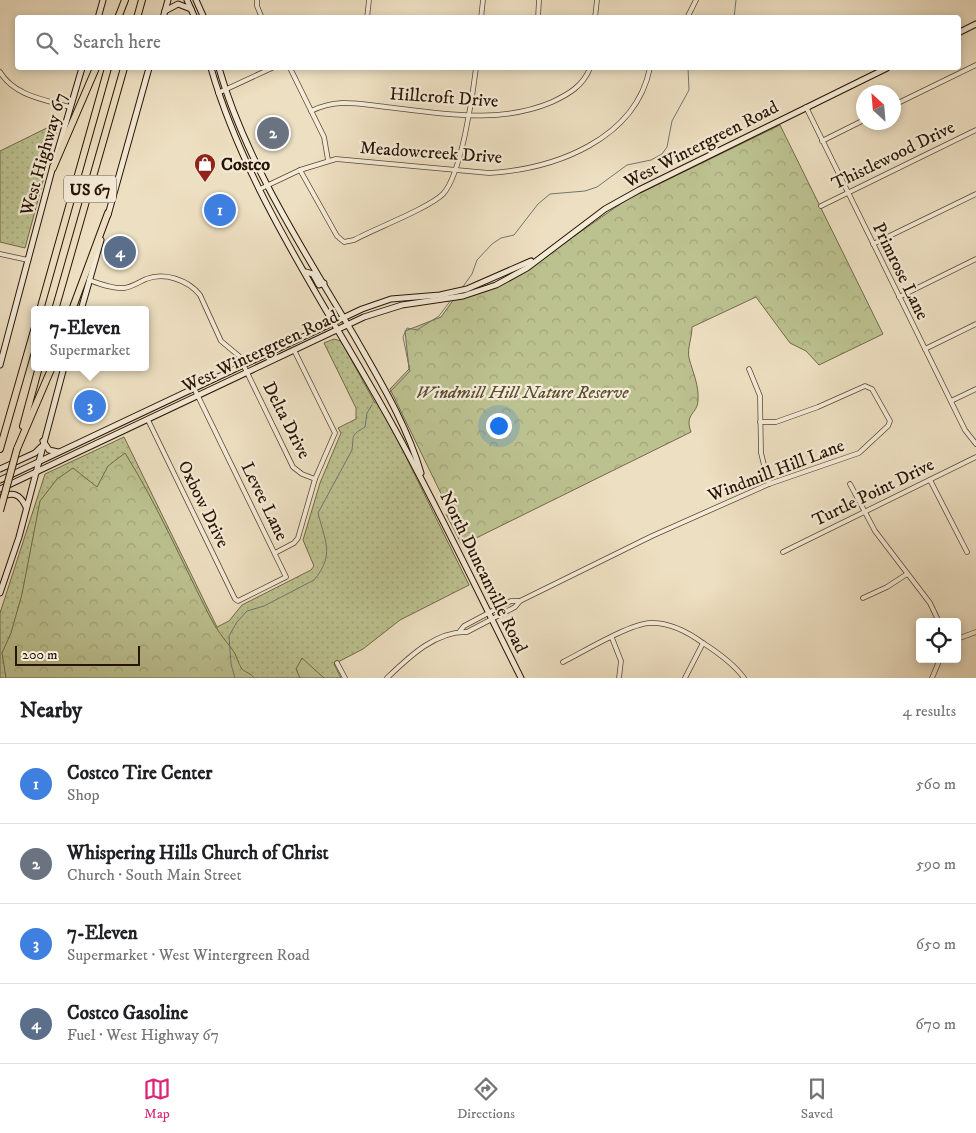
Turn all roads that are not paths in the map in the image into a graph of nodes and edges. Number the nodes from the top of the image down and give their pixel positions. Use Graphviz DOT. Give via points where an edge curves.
graph roads {
  1 [pos="103,0"];
  2 [pos="126,0"];
  3 [pos="142,0"];
  4 [pos="168,0"];
  5 [pos="187,0"];
  6 [pos="196,0"];
  7 [pos="258,0"];
  8 [pos="369,0"];
  9 [pos="483,0"];
  10 [pos="539,0"];
  11 [pos="597,0"];
  12 [pos="696,0"];
  13 [pos="191,8"];
  14 [pos="165,11"];
  15 [pos="99,15"];
  16 [pos="119,15"];
  17 [pos="123,15"];
  18 [pos="138,15"];
  19 [pos="164,15"];
  20 [pos="194,15"];
  21 [pos="203,15"];
  22 [pos="261,15"];
  23 [pos="367,15"];
  24 [pos="481,15"];
  25 [pos="538,15"];
  26 [pos="595,15"];
  27 [pos="688,15"];
  28 [pos="976,24"];
  29 [pos="961,32"];
  30 [pos="976,64"];
  31 [pos="81,70"];
  32 [pos="95,70"];
  33 [pos="107,70"];
  34 [pos="123,70"];
  35 [pos="148,70"];
  36 [pos="212,70"];
  37 [pos="220,70"];
  38 [pos="268,70"];
  39 [pos="291,70"];
  40 [pos="476,70"];
  41 [pos="589,70"];
  42 [pos="649,70"];
  43 [pos="883,70"];
  44 [pos="0,74"];
  45 [pos="225,90"];
  46 [pos="218,93"];
  47 [pos="901,102"];
  48 [pos="70,107"];
  49 [pos="806,107"];
  50 [pos="311,111"];
  51 [pos="469,116"];
  52 [pos="856,124"];
  53 [pos="976,130"];
  54 [pos="244,135"];
  55 [pos="236,138"];
  56 [pos="822,141"];
  57 [pos="328,160"];
  58 [pos="52,168"];
  59 [pos="300,170"];
  60 [pos="455,170"];
  61 [pos="269,185"];
  62 [pos="260,189"];
  63 [pos="848,192"];
  64 [pos="976,194"];
  65 [pos="821,206"];
  66 [pos="108,214"];
  67 [pos="301,244"];
  68 [pos="873,244"];
  69 [pos="292,249"];
  70 [pos="0,254"];
  71 [pos="536,259"];
  72 [pos="976,259"];
  73 [pos="28,260"];
  74 [pos="305,271"];
  75 [pos="89,280"];
  76 [pos="324,283"];
  77 [pos="899,297"];
  78 [pos="41,306"];
  79 [pos="56,306"];
  80 [pos="74,306"];
  81 [pos="82,306"];
  82 [pos="343,317"];
  83 [pos="333,321"];
  84 [pos="976,324"];
  85 [pos="347,325"];
  86 [pos="338,329"];
  87 [pos="31,341"];
  88 [pos="925,349"];
  89 [pos="294,350"];
  90 [pos="0,365"];
  91 [pos="243,365"];
  92 [pos="748,369"];
  93 [pos="38,371"];
  94 [pos="50,371"];
  95 [pos="63,371"];
  96 [pos="247,373"];
  97 [pos="194,388"];
  98 [pos="976,389"];
  99 [pos="198,396"];
  100 [pos="951,401"];
  101 [pos="395,410"];
  102 [pos="386,414"];
  103 [pos="148,420"];
  104 [pos="760,422"];
  105 [pos="113,426"];
  106 [pos="117,435"];
  107 [pos="43,443"];
  108 [pos="976,444"];
  109 [pos="0,449"];
  110 [pos="17,449"];
  111 [pos="58,452"];
  112 [pos="976,457"];
  113 [pos="38,462"];
  114 [pos="0,469"];
  115 [pos="35,473"];
  116 [pos="315,479"];
  117 [pos="423,479"];
  118 [pos="0,480"];
  119 [pos="930,480"];
  120 [pos="769,484"];
  121 [pos="850,484"];
  122 [pos="0,489"];
  123 [pos="0,498"];
  124 [pos="26,508"];
  125 [pos="0,511"];
  126 [pos="864,512"];
  127 [pos="783,552"];
  128 [pos="967,552"];
  129 [pos="275,553"];
  130 [pos="907,574"];
  131 [pos="0,593"];
  132 [pos="863,598"];
  133 [pos="236,600"];
  134 [pos="520,601"];
  135 [pos="489,612"];
  136 [pos="937,618"];
  137 [pos="492,619"];
  138 [pos="460,631"];
  139 [pos="976,632"];
  140 [pos="961,637"];
  141 [pos="612,638"];
  142 [pos="703,643"];
  143 [pos="563,662"];
  144 [pos="337,663"];
  145 [pos="938,663"];
  146 [pos="345,678"];
  147 [pos="387,678"];
  148 [pos="521,678"];
  149 [pos="618,678"];
  150 [pos="685,678"];
  151 [pos="744,678"];
  152 [pos="932,678"];
  1 -- 15 [label="main road"];
  2 -- 16 [label="highway"];
  2 -- 17 [label="highway"];
  3 -- 18 [label="highway"];
  4 -- 14 [label="main road"];
  5 -- 13 [label="main road"];
  6 -- 21 [label="main road"];
  7 -- 22 [label="street"];
  8 -- 23 [label="street"];
  9 -- 24 [label="street"];
  10 -- 25 [label="street"];
  11 -- 26 [label="street"];
  12 -- 27 [label="street"];
  13 -- 14 [label="main road" via="178,4"];
  13 -- 20 [label="main road"];
  14 -- 19 [label="main road"];
  28 -- 29 [label="main road"];
  30 -- 47 [label="street"];
  31 -- 48 [label="main road, West Highway 67"];
  32 -- 58 [label="highway"];
  33 -- 78 [label="highway, US 67"];
  34 -- 79 [label="highway, US 67"];
  35 -- 66 [label="main road"];
  36 -- 46 [label="main road, North Duncanville Road"];
  37 -- 45 [label="main road, North Duncanville Road"];
  38 -- 45 [label="street"];
  39 -- 50 [label="street"];
  40 -- 51 [label="street"];
  41 -- 51 [label="street, Hillcroft Drive" via="575,89 536,108 510,115"];
  42 -- 60 [label="street, Meadowcreek Drive" via="630,112 611,132 592,145 514,171"];
  43 -- 49 [label="main road, West Wintergreen Road"];
  44 -- 48 [label="street" via="11,86 31,96"];
  45 -- 46 [label="street"];
  45 -- 54 [label="main road, North Duncanville Road"];
  46 -- 55 [label="main road, North Duncanville Road"];
  48 -- 58 [label="main road, West Highway 67"];
  49 -- 56 [label="street, Primrose Lane"];
  49 -- 71 [label="main road, West Wintergreen Road" via="622,199"];
  50 -- 51 [label="street, Hillcroft Drive" via="336,102"];
  50 -- 57 [label="street" via="325,142"];
  51 -- 60 [label="street"];
  52 -- 56 [label="street"];
  53 -- 63 [label="street, Thistlewood Drive"];
  54 -- 55 [label="main road"];
  54 -- 61 [label="main road, North Duncanville Road"];
  55 -- 62 [label="main road, North Duncanville Road"];
  56 -- 63 [label="street, Primrose Lane"];
  57 -- 59 [label="street, Meadowcreek Drive"];
  57 -- 60 [label="street, Meadowcreek Drive"];
  58 -- 73 [label="main road, West Highway 67"];
  59 -- 60 [label="street" via="337,236 348,242 439,197"];
  59 -- 61 [label="street, Meadowcreek Drive"];
  61 -- 62 [label="street, Meadowcreek Drive"];
  61 -- 67 [label="main road, North Duncanville Road"];
  62 -- 69 [label="main road, North Duncanville Road"];
  63 -- 65 [label="street, Thistlewood Drive"];
  63 -- 68 [label="street, Primrose Lane"];
  64 -- 68 [label="street"];
  66 -- 75 [label="main road"];
  66 -- 80 [label="highway"];
  67 -- 69 [label="main road"];
  67 -- 76 [label="main road, North Duncanville Road"];
  68 -- 77 [label="street, Primrose Lane"];
  69 -- 74 [label="main road, North Duncanville Road"];
  70 -- 73 [label="street"];
  71 -- 82 [label="main road, West Wintergreen Road" via="483,284 440,295 392,299"];
  71 -- 85 [label="main road, West Wintergreen Road" via="527,268 496,285 468,295 383,310"];
  72 -- 77 [label="street"];
  73 -- 90 [label="main road, West Highway 67"];
  74 -- 76 [label="main road" via="313,274 319,285"];
  74 -- 83 [label="main road, North Duncanville Road"];
  75 -- 81 [label="main road"];
  75 -- 91 [label="street, Delta Drive" via="126,288 155,277 179,280 199,293 221,342 238,356"];
  76 -- 82 [label="main road, North Duncanville Road"];
  77 -- 88 [label="street, Primrose Lane"];
  82 -- 83 [label="main road, West Wintergreen Road"];
  82 -- 85 [label="main road, North Duncanville Road"];
  83 -- 86 [label="main road, North Duncanville Road"];
  83 -- 91 [label="main road, West Wintergreen Road"];
  84 -- 88 [label="street"];
  85 -- 86 [label="main road, West Wintergreen Road"];
  85 -- 101 [label="main road, North Duncanville Road"];
  86 -- 89 [label="main road, West Wintergreen Road"];
  86 -- 102 [label="main road, North Duncanville Road"];
  87 -- 109 [label="highway"];
  88 -- 100 [label="street, Primrose Lane"];
  89 -- 96 [label="main road, West Wintergreen Road"];
  89 -- 116 [label="street" via="335,433"];
  91 -- 96 [label="street, Delta Drive"];
  91 -- 97 [label="main road, West Wintergreen Road"];
  92 -- 104 [label="street" via="760,396"];
  93 -- 110 [label="highway"];
  94 -- 110 [label="highway"];
  95 -- 107 [label="main road"];
  96 -- 99 [label="main road, West Wintergreen Road"];
  96 -- 116 [label="street, Delta Drive" via="293,467"];
  97 -- 99 [label="street, Levee Lane"];
  97 -- 105 [label="main road, West Wintergreen Road"];
  98 -- 100 [label="street"];
  99 -- 103 [label="main road, West Wintergreen Road"];
  99 -- 129 [label="street, Levee Lane"];
  100 -- 108 [label="street, Primrose Lane"];
  101 -- 102 [label="main road"];
  101 -- 117 [label="main road, North Duncanville Road"];
  102 -- 117 [label="main road, North Duncanville Road"];
  103 -- 106 [label="main road, West Wintergreen Road"];
  103 -- 133 [label="street, Oxbow Drive"];
  104 -- 120 [label="street" via="761,454"];
  104 -- 120 [label="street, Windmill Hill Lane" via="776,422 864,386 872,389 889,417 888,426 859,453"];
  105 -- 106 [label="main road"];
  105 -- 111 [label="main road, West Wintergreen Road"];
  106 -- 115 [label="main road, West Wintergreen Road"];
  107 -- 111 [label="main road" via="49,450"];
  107 -- 113 [label="main road"];
  107 -- 114 [label="main road" via="34,453"];
  110 -- 125 [label="highway, bridge"];
  111 -- 113 [label="main road, West Wintergreen Road"];
  112 -- 119 [label="street, Turtle Point Drive"];
  113 -- 115 [label="main road"];
  113 -- 118 [label="main road, West Wintergreen Road"];
  115 -- 122 [label="main road, West Wintergreen Road"];
  115 -- 124 [label="main road"];
  116 -- 129 [label="street" via="298,538"];
  117 -- 135 [label="main road, North Duncanville Road"];
  119 -- 126 [label="street, Turtle Point Drive"];
  119 -- 128 [label="street"];
  120 -- 134 [label="street, Windmill Hill Lane" via="652,536"];
  121 -- 126 [label="street"];
  123 -- 124 [label="main road" via="16,495"];
  124 -- 131 [label="main road"];
  126 -- 127 [label="street, Turtle Point Drive"];
  126 -- 130 [label="street"];
  129 -- 133 [label="street, Levee Lane" via="286,577"];
  130 -- 132 [label="street" via="887,588"];
  130 -- 136 [label="street" via="930,603"];
  134 -- 135 [label="street, Windmill Hill Lane" via="512,601"];
  134 -- 137 [label="street, Windmill Hill Lane"];
  135 -- 137 [label="main road, North Duncanville Road"];
  135 -- 138 [label="street, Windmill Hill Lane"];
  137 -- 138 [label="street, Windmill Hill Lane" via="467,632"];
  137 -- 148 [label="main road, North Duncanville Road"];
  138 -- 147 [label="street, Windmill Hill Lane" via="416,650"];
  139 -- 140 [label="street"];
  141 -- 142 [label="street" via="649,623 673,626"];
  141 -- 143 [label="street"];
  141 -- 149 [label="street" via="621,661"];
  142 -- 150 [label="street"];
  142 -- 151 [label="street"];
  144 -- 146 [label="street"];
  145 -- 152 [label="street"];
}
